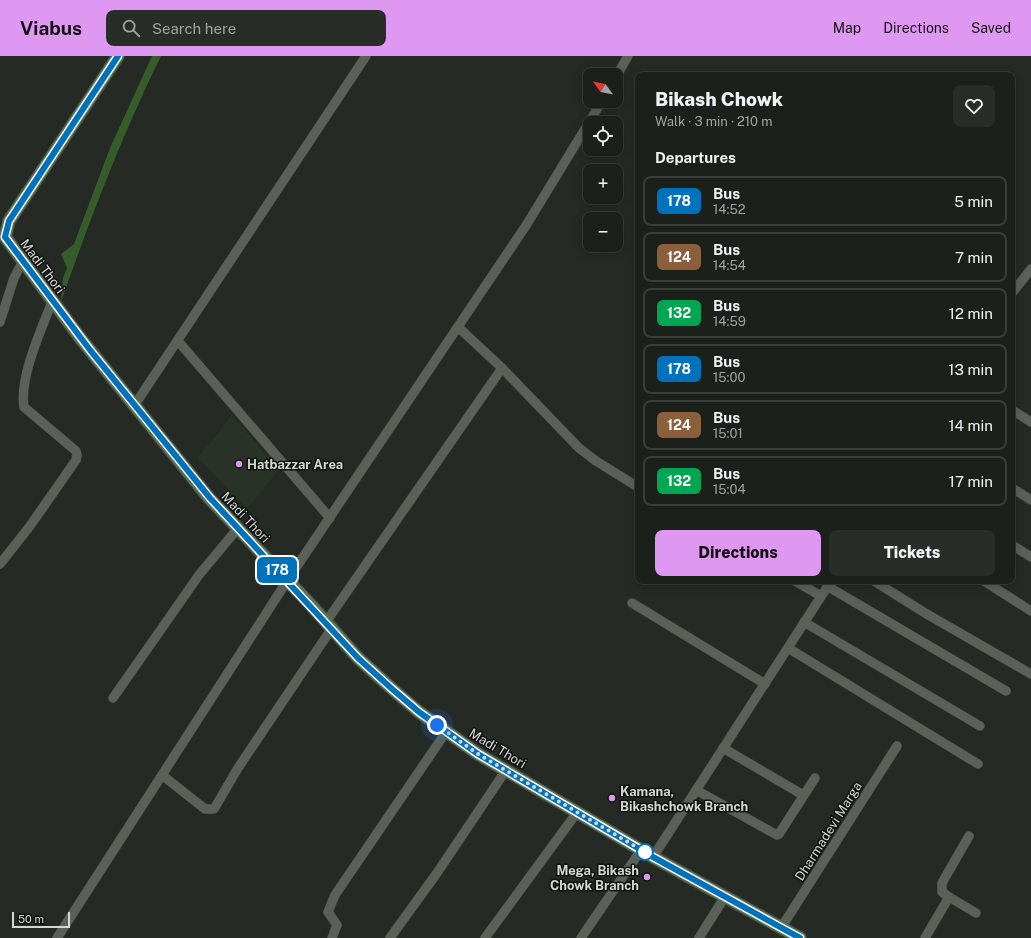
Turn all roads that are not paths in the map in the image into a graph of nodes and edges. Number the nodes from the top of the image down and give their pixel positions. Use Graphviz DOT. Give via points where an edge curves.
graph roads {
  1 [pos="118,56"];
  2 [pos="366,56"];
  3 [pos="628,56"];
  4 [pos="621,68"];
  5 [pos="598,108"];
  6 [pos="2,236"];
  7 [pos="22,263"];
  8 [pos="1031,269"];
  9 [pos="1015,290"];
  10 [pos="52,302"];
  11 [pos="0,322"];
  12 [pos="458,327"];
  13 [pos="178,341"];
  14 [pos="502,368"];
  15 [pos="134,406"];
  16 [pos="1015,412"];
  17 [pos="1031,422"];
  18 [pos="635,485"];
  19 [pos="1015,490"];
  20 [pos="1031,500"];
  21 [pos="330,518"];
  22 [pos="238,528"];
  23 [pos="1015,547"];
  24 [pos="1031,557"];
  25 [pos="0,564"];
  26 [pos="287,581"];
  27 [pos="800,584"];
  28 [pos="829,584"];
  29 [pos="879,584"];
  30 [pos="989,584"];
  31 [pos="821,596"];
  32 [pos="632,603"];
  33 [pos="1031,611"];
  34 [pos="804,622"];
  35 [pos="329,625"];
  36 [pos="788,648"];
  37 [pos="1031,674"];
  38 [pos="765,684"];
  39 [pos="1006,691"];
  40 [pos="113,698"];
  41 [pos="980,726"];
  42 [pos="446,732"];
  43 [pos="897,746"];
  44 [pos="723,748"];
  45 [pos="978,764"];
  46 [pos="506,770"];
  47 [pos="162,775"];
  48 [pos="815,778"];
  49 [pos="696,790"];
  50 [pos="803,795"];
  51 [pos="578,811"];
  52 [pos="969,836"];
  53 [pos="642,850"];
  54 [pos="653,857"];
  55 [pos="949,897"];
  56 [pos="724,898"];
  57 [pos="976,913"];
  58 [pos="781,928"];
  59 [pos="57,938"];
  60 [pos="332,938"];
  61 [pos="390,938"];
  62 [pos="485,938"];
  63 [pos="581,938"];
  64 [pos="699,938"];
  65 [pos="800,938"];
  66 [pos="925,938"];
  1 -- 6 [label="main road, Madi Thori"];
  2 -- 13 [label="street"];
  3 -- 4 [label="street"];
  5 -- 12 [label="street" via="531,217"];
  6 -- 7 [label="main road, Madi Thori"];
  7 -- 10 [label="main road, Madi Thori"];
  7 -- 11 [label="street" via="14,278"];
  8 -- 9 [label="street"];
  10 -- 15 [label="main road, Madi Thori"];
  10 -- 25 [label="street" via="36,343 24,386 23,401 24,407 76,451 77,455 30,526"];
  12 -- 14 [label="street"];
  12 -- 21 [label="street"];
  13 -- 15 [label="street"];
  13 -- 21 [label="street"];
  14 -- 18 [label="street" via="579,448"];
  14 -- 35 [label="street"];
  15 -- 22 [label="main road, Madi Thori"];
  16 -- 17 [label="street"];
  19 -- 20 [label="street"];
  21 -- 26 [label="street"];
  22 -- 26 [label="main road, Madi Thori"];
  22 -- 40 [label="street" via="195,580"];
  23 -- 24 [label="street"];
  26 -- 35 [label="main road, Madi Thori"];
  26 -- 47 [label="street"];
  27 -- 31 [label="street"];
  28 -- 31 [label="street"];
  28 -- 39 [label="street"];
  29 -- 37 [label="street"];
  30 -- 33 [label="street"];
  31 -- 34 [label="street"];
  32 -- 38 [label="street"];
  34 -- 36 [label="street"];
  34 -- 41 [label="street"];
  35 -- 42 [label="main road, Madi Thori" via="358,658"];
  35 -- 47 [label="street" via="214,809 205,809"];
  36 -- 38 [label="street"];
  36 -- 45 [label="street"];
  38 -- 44 [label="street"];
  42 -- 46 [label="main road, Madi Thori"];
  42 -- 60 [label="street" via="335,894 328,912 337,925"];
  43 -- 58 [label="street, Dharmadevi Marga"];
  44 -- 49 [label="street"];
  44 -- 50 [label="street"];
  46 -- 51 [label="main road, Madi Thori"];
  46 -- 61 [label="street"];
  47 -- 59 [label="street"];
  48 -- 50 [label="street"];
  49 -- 50 [label="street" via="777,835"];
  49 -- 54 [label="street"];
  51 -- 53 [label="main road, Madi Thori"];
  51 -- 62 [label="street"];
  52 -- 55 [label="street" via="942,883 942,892"];
  53 -- 54 [label="main road, Madi Thori"];
  53 -- 63 [label="street"];
  54 -- 56 [label="main road, Madi Thori"];
  55 -- 57 [label="street"];
  55 -- 66 [label="street"];
  56 -- 58 [label="main road, Madi Thori"];
  56 -- 64 [label="street"];
  58 -- 65 [label="main road, Madi Thori"];
}
